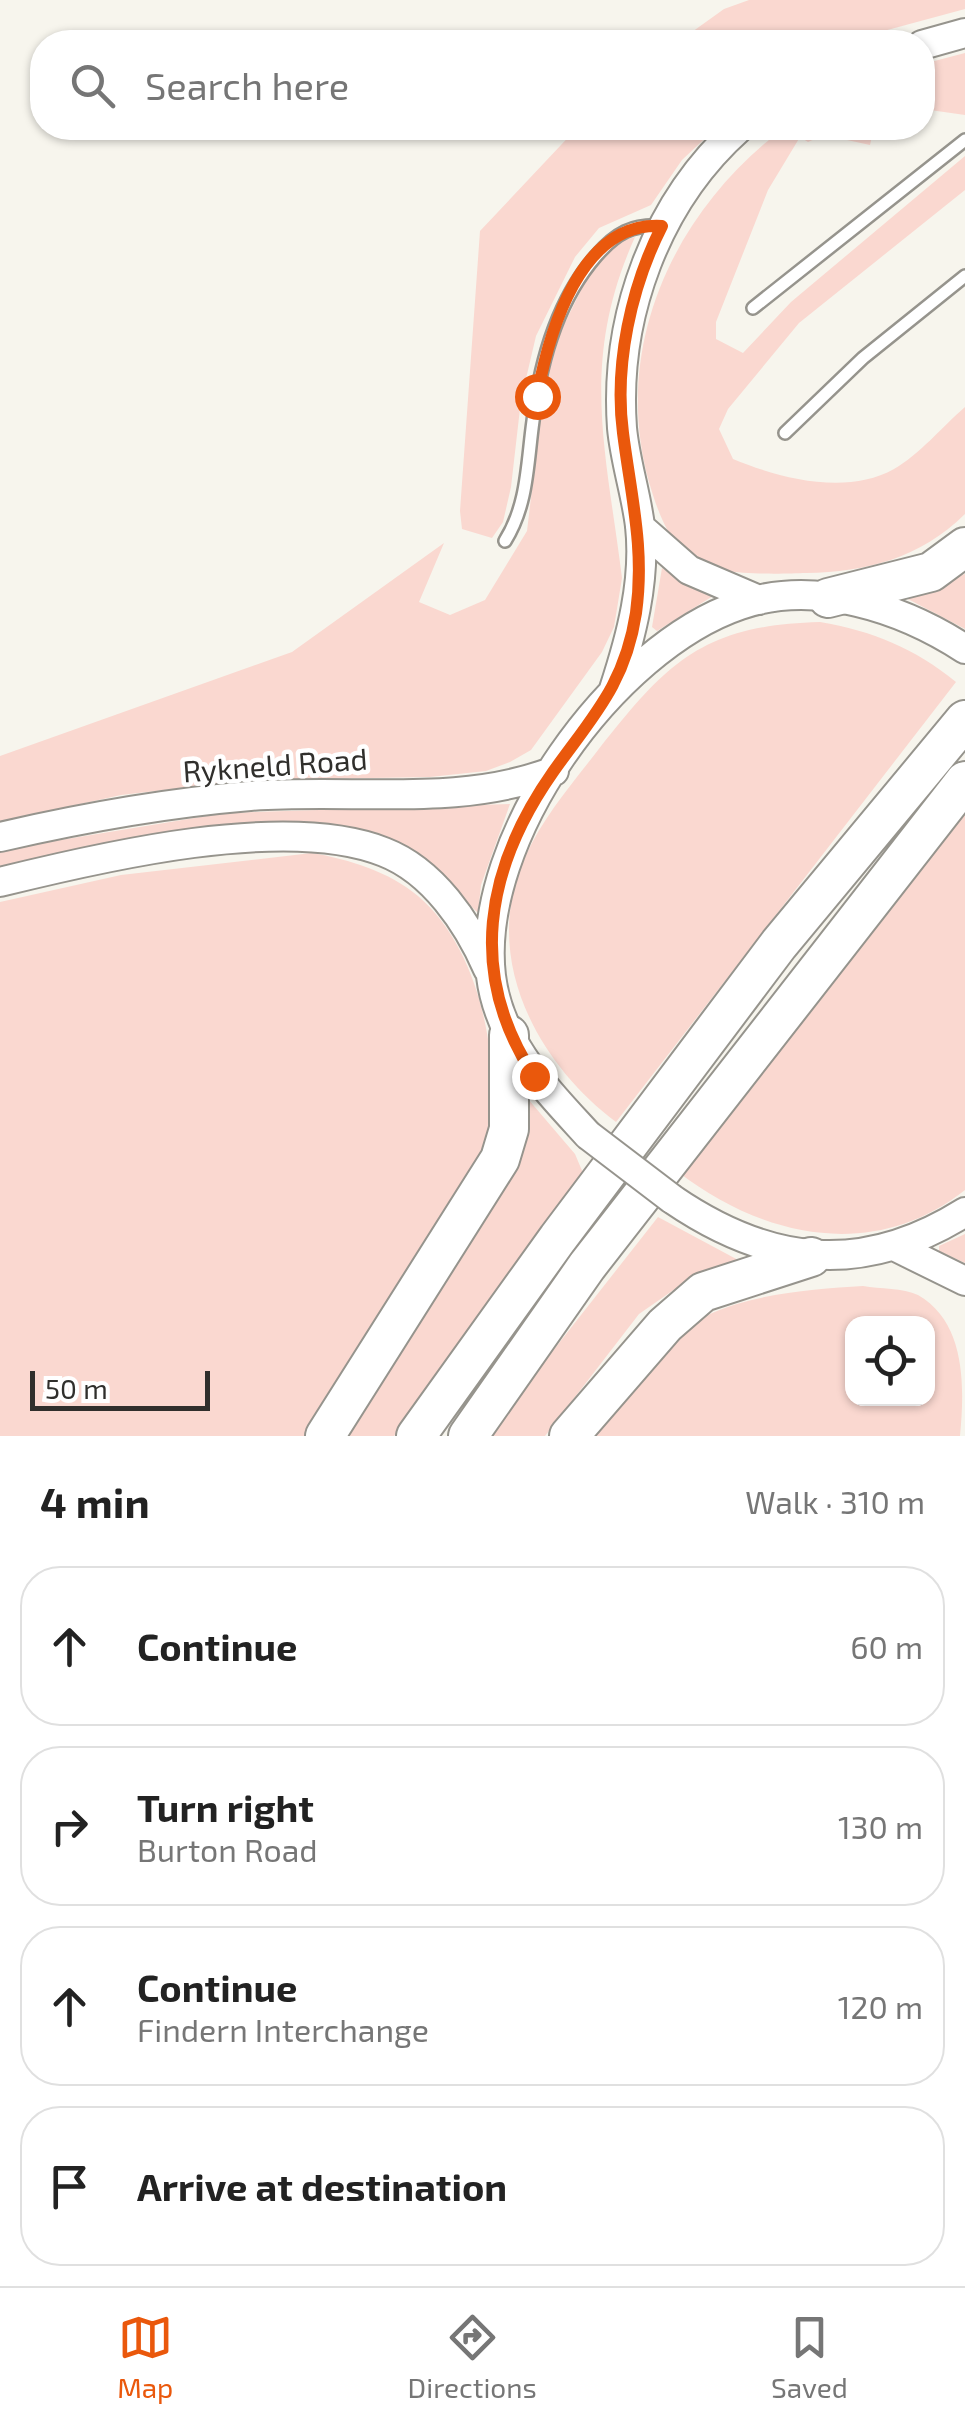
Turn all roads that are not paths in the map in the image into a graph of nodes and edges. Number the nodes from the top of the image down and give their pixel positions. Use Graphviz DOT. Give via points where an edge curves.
graph roads {
  1 [pos="965,33"];
  2 [pos="935,41"];
  3 [pos="728,140"];
  4 [pos="965,140"];
  5 [pos="662,226"];
  6 [pos="965,276"];
  7 [pos="754,308"];
  8 [pos="784,432"];
  9 [pos="640,528"];
  10 [pos="505,541"];
  11 [pos="965,547"];
  12 [pos="828,598"];
  13 [pos="760,600"];
  14 [pos="965,649"];
  15 [pos="612,696"];
  16 [pos="965,720"];
  17 [pos="554,771"];
  18 [pos="965,780"];
  19 [pos="0,837"];
  20 [pos="0,882"];
  21 [pos="491,975"];
  22 [pos="509,1035"];
  23 [pos="965,1212"];
  24 [pos="896,1247"];
  25 [pos="811,1257"];
  26 [pos="965,1280"];
  27 [pos="325,1436"];
  28 [pos="416,1436"];
  29 [pos="468,1436"];
  30 [pos="569,1436"];
  1 -- 2 [label="street"];
  3 -- 5 [label="street" via="686,184"];
  4 -- 7 [label="lane"];
  5 -- 9 [label="street" via="635,297 624,362 622,431"];
  5 -- 10 [label="lane" via="620,232 582,272 562,308 541,373 523,501"];
  6 -- 8 [label="lane"];
  9 -- 13 [label="street" via="689,570"];
  9 -- 15 [label="street" via="635,617"];
  11 -- 12 [label="highway" via="931,572"];
  12 -- 13 [label="street"];
  12 -- 14 [label="street" via="902,616"];
  13 -- 15 [label="street" via="691,628"];
  15 -- 17 [label="street"];
  16 -- 28 [label="highway" via="779,944"];
  17 -- 19 [label="street, Rykneld Road" via="480,792 249,796"];
  17 -- 21 [label="street" via="524,816 504,865"];
  18 -- 29 [label="highway" via="653,1179"];
  20 -- 21 [label="street" via="148,852 321,836 384,852 418,873 465,924"];
  21 -- 22 [label="street"];
  22 -- 25 [label="street, bridge" via="534,1076 588,1135 672,1199 735,1234"];
  22 -- 27 [label="highway" via="509,1129 500,1159"];
  23 -- 24 [label="street"];
  24 -- 25 [label="street"];
  24 -- 26 [label="street"];
  25 -- 30 [label="highway" via="702,1292 665,1324"];
}
